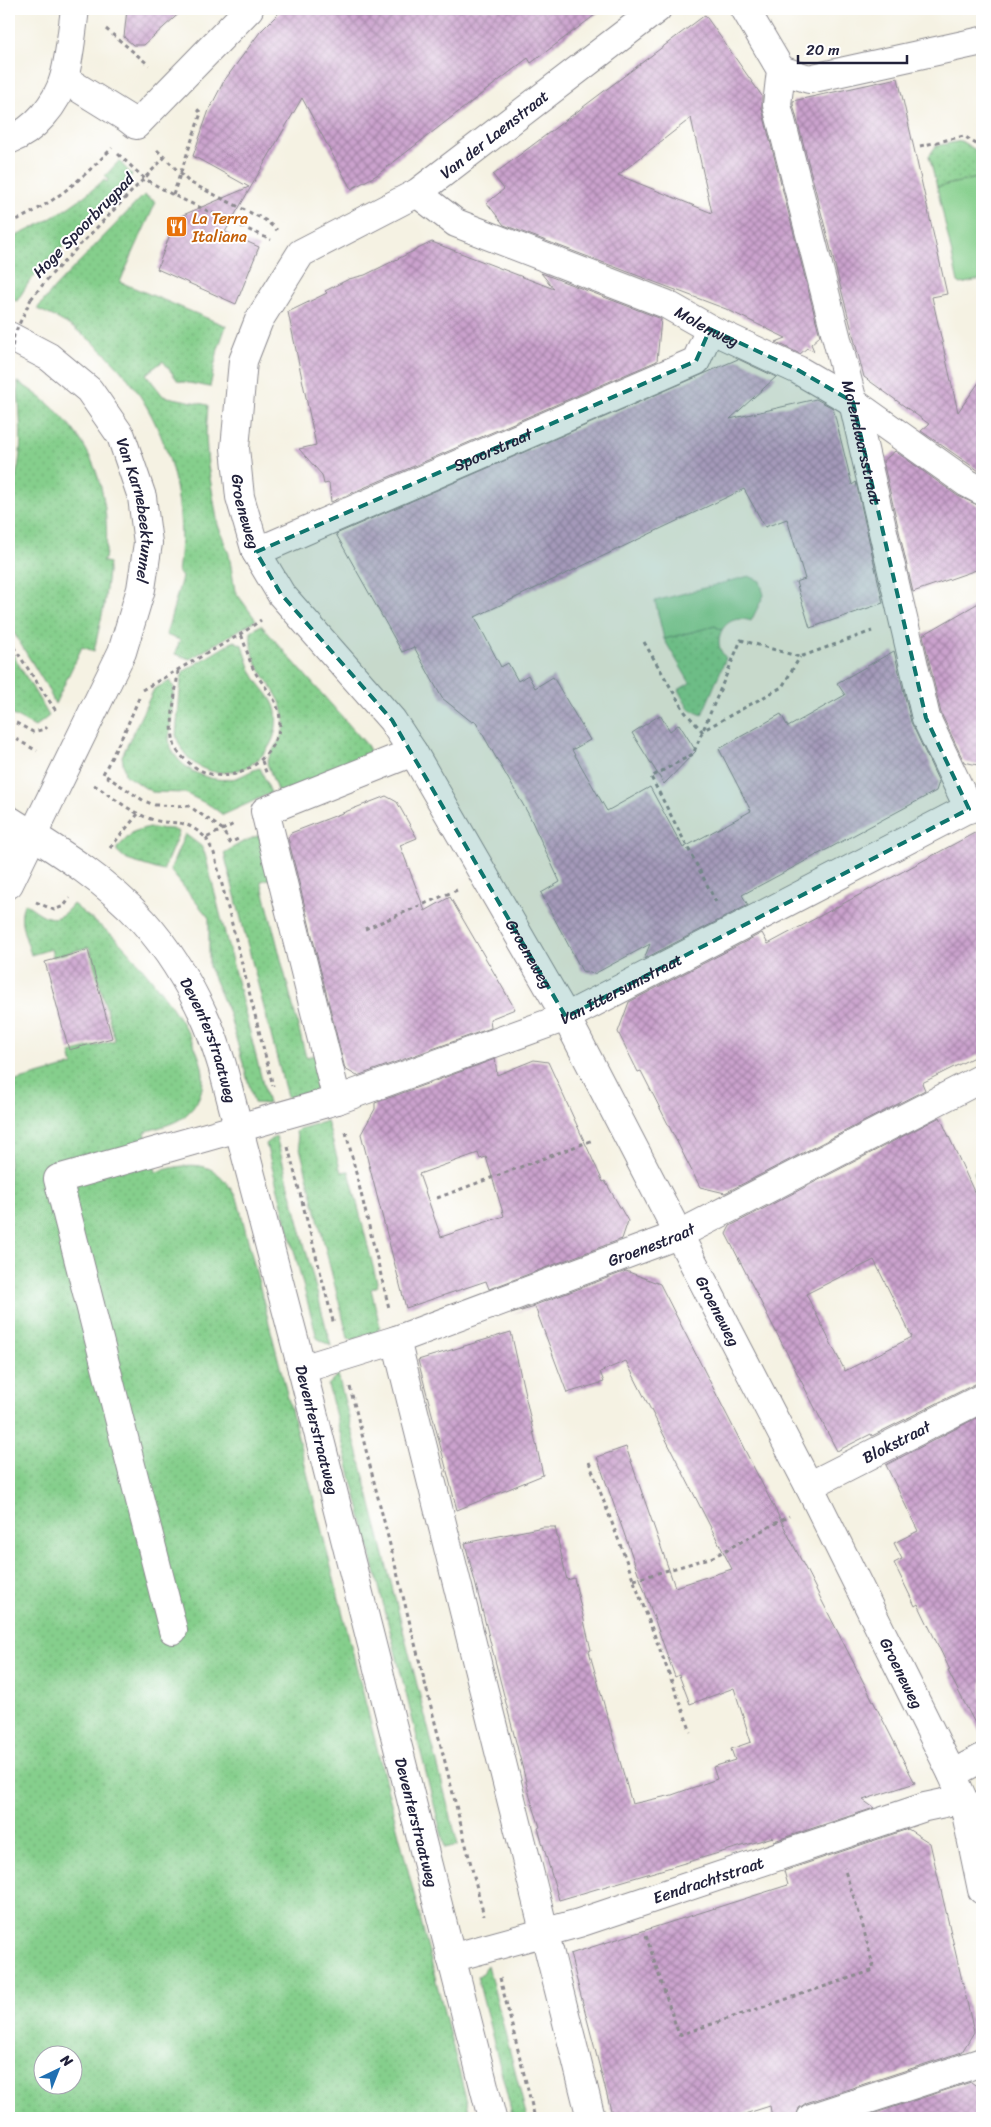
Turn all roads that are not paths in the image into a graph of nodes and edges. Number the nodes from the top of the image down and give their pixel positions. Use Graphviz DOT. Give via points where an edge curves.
graph roads {
  1 [pos="75,9"];
  2 [pos="250,9"];
  3 [pos="657,9"];
  4 [pos="745,9"];
  5 [pos="982,41"];
  6 [pos="780,70"];
  7 [pos="64,79"];
  8 [pos="9,140"];
  9 [pos="417,193"];
  10 [pos="310,248"];
  11 [pos="710,329"];
  12 [pos="9,336"];
  13 [pos="853,402"];
  14 [pos="982,491"];
  15 [pos="256,552"];
  16 [pos="413,752"];
  17 [pos="975,805"];
  18 [pos="9,820"];
  19 [pos="33,835"];
  20 [pos="9,884"];
  21 [pos="566,1017"];
  22 [pos="982,1078"];
  23 [pos="338,1100"];
  24 [pos="239,1128"];
  25 [pos="678,1235"];
  26 [pos="396,1340"];
  27 [pos="302,1369"];
  28 [pos="982,1398"];
  29 [pos="812,1494"];
  30 [pos="173,1630"];
  31 [pos="982,1758"];
  32 [pos="952,1774"];
  33 [pos="963,1799"];
  34 [pos="982,1890"];
  35 [pos="545,1933"];
  36 [pos="451,1958"];
  37 [pos="982,2062"];
  38 [pos="492,2118"];
  39 [pos="591,2118"];
  40 [pos="811,2118"];
  1 -- 7 [label="street"];
  2 -- 7 [label="street" via="136,125"];
  3 -- 9 [label="street, Van der Laenstraat"];
  4 -- 6 [label="street"];
  5 -- 6 [label="street" via="809,79"];
  6 -- 13 [label="street, Molendwarsstraat" via="777,105"];
  7 -- 8 [label="street" via="43,118"];
  9 -- 10 [label="street, Van der Laenstraat"];
  9 -- 11 [label="street, Molenweg" via="456,223 666,304"];
  10 -- 15 [label="street, Groeneweg" via="259,320 243,361 235,448 240,497"];
  11 -- 13 [label="street, Molenweg" via="798,370"];
  11 -- 15 [label="street, Spoorstraat" via="696,361"];
  12 -- 19 [label="street, Van Karnebeektunnel" via="48,357 89,390 121,436 142,497 148,542 141,590 122,652"];
  13 -- 14 [label="street, Molenweg"];
  13 -- 17 [label="street, Molendwarsstraat" via="926,718"];
  15 -- 16 [label="street, Groeneweg" via="287,602 392,720"];
  16 -- 21 [label="street, Groeneweg"];
  16 -- 23 [label="street" via="267,819"];
  17 -- 21 [label="street, Van Ittersumstraat"];
  18 -- 19 [label="street, Deventerstraatweg"];
  19 -- 20 [label="street, Van Karnebeektunnel"];
  19 -- 24 [label="street, Deventerstraatweg" via="118,898 166,949 206,1020"];
  21 -- 23 [label="street, Van Ittersumstraat"];
  21 -- 25 [label="street, Groeneweg"];
  22 -- 25 [label="street, Groenestraat"];
  23 -- 24 [label="street, Van Ittersumstraat"];
  24 -- 27 [label="street, Deventerstraatweg"];
  24 -- 30 [label="street, Van Ittersumstraat" via="58,1179"];
  25 -- 26 [label="street, Groenestraat"];
  25 -- 29 [label="street, Groeneweg"];
  26 -- 27 [label="street, Groenestraat"];
  26 -- 35 [label="street"];
  27 -- 36 [label="street, Deventerstraatweg"];
  28 -- 29 [label="street, Blokstraat"];
  29 -- 32 [label="street, Groeneweg"];
  31 -- 32 [label="street"];
  32 -- 33 [label="street, Groeneweg"];
  33 -- 34 [label="street, Groeneweg"];
  33 -- 35 [label="street, Eendrachtstraat" via="925,1807"];
  35 -- 36 [label="street, Eendrachtstraat"];
  35 -- 39 [label="street"];
  36 -- 38 [label="street, Deventerstraatweg"];
  37 -- 40 [label="street"];
}
